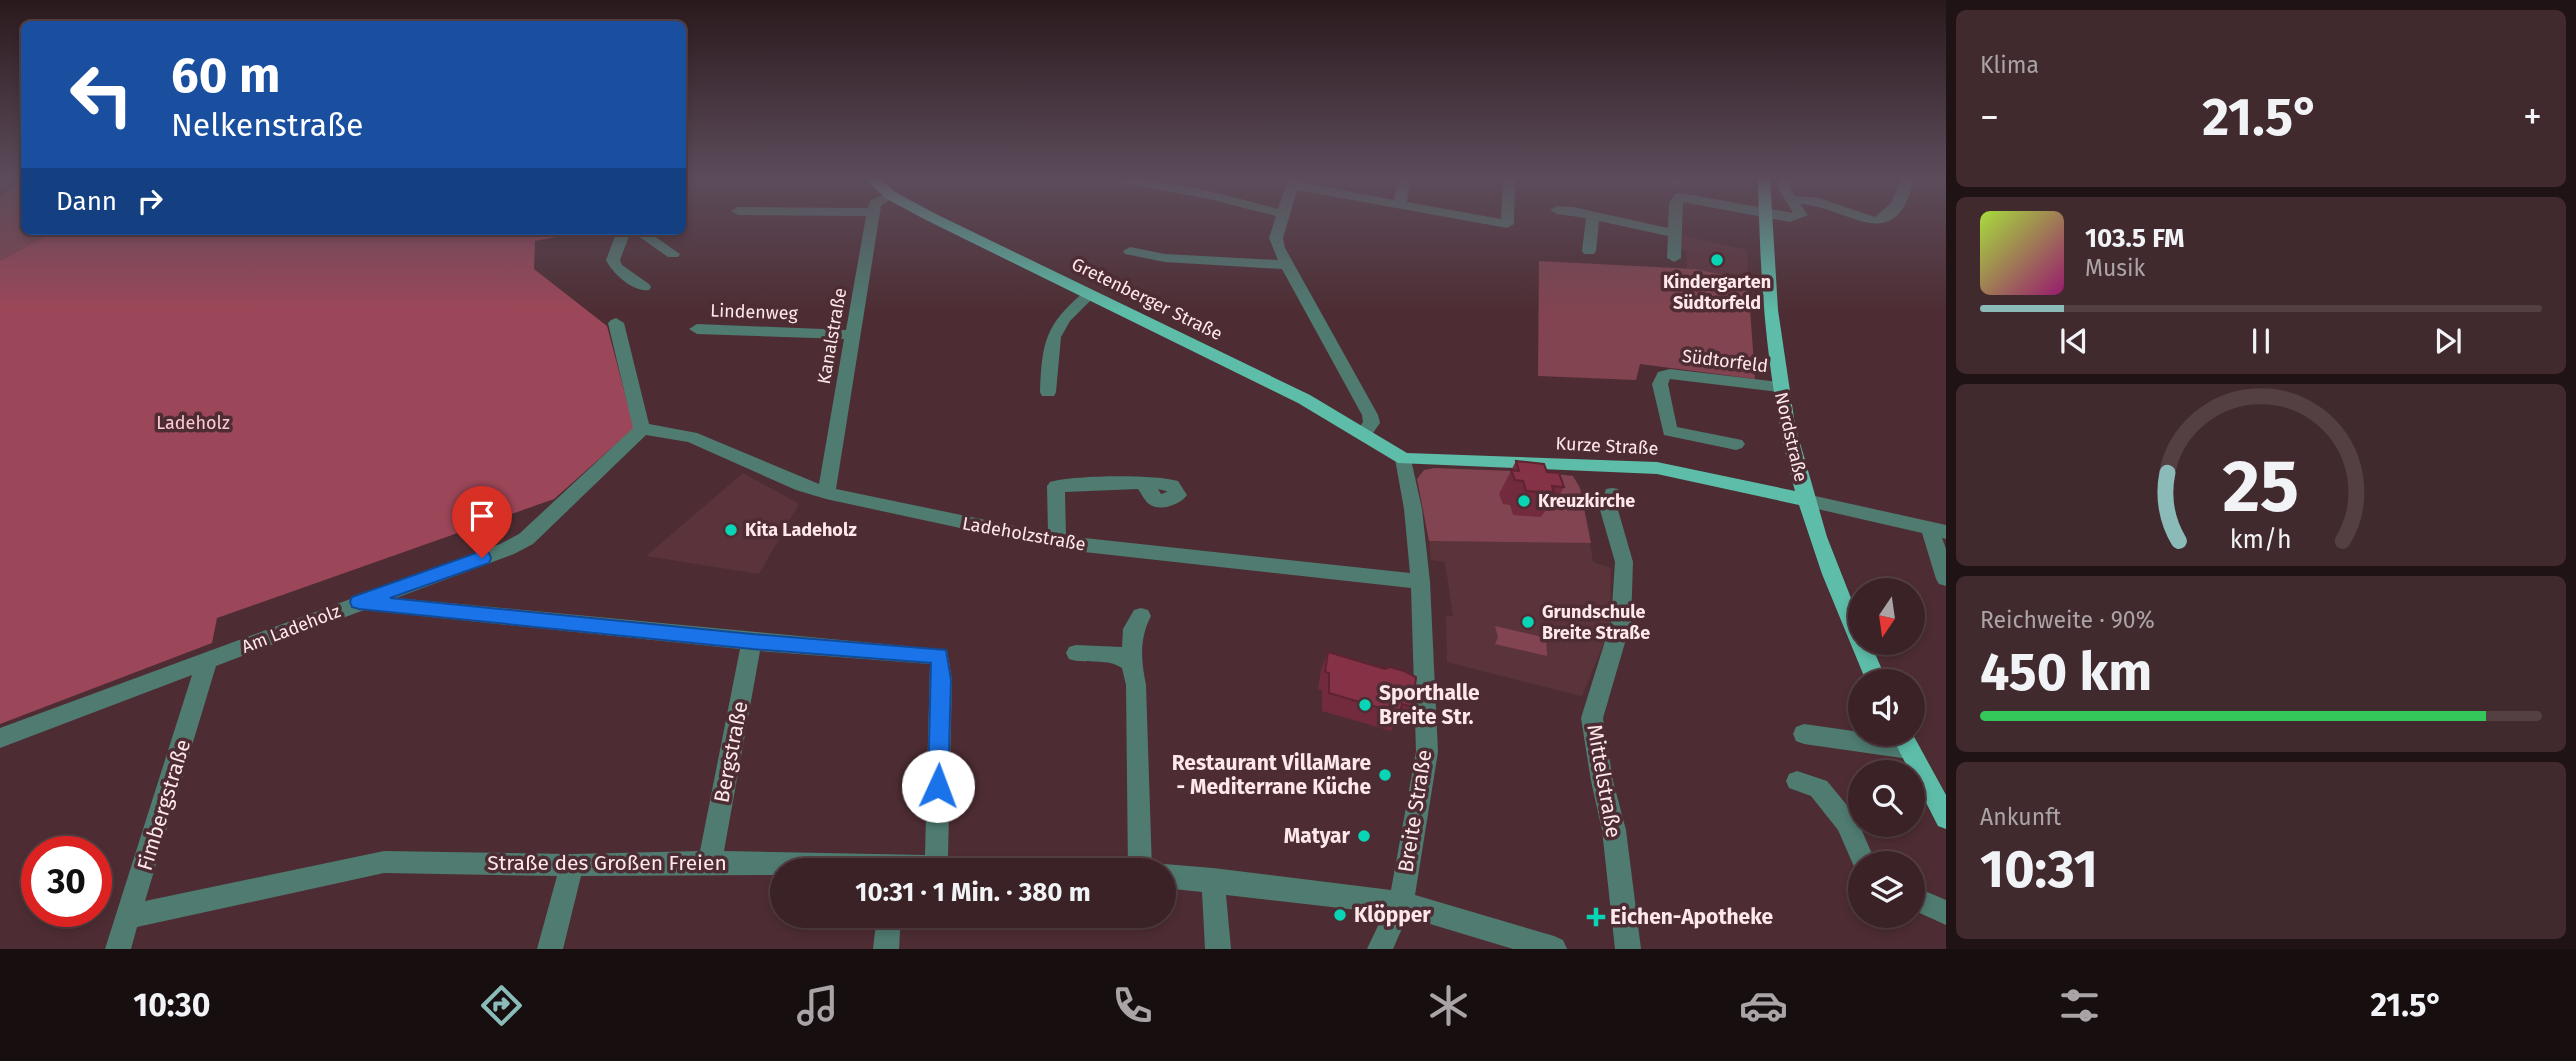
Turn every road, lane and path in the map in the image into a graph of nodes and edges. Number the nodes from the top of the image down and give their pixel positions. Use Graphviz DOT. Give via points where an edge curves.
graph roads {
  1 [pos="871,223"];
  2 [pos="942,223"];
  3 [pos="1280,223"];
  4 [pos="1592,223"];
  5 [pos="1630,223"];
  6 [pos="1675,223"];
  7 [pos="1767,223"];
  8 [pos="1674,233"];
  9 [pos="622,235"];
  10 [pos="644,235"];
  11 [pos="1130,251"];
  12 [pos="1589,251"];
  13 [pos="673,254"];
  14 [pos="1674,258"];
  15 [pos="1287,265"];
  16 [pos="644,287"];
  17 [pos="1090,295"];
  18 [pos="616,323"];
  19 [pos="697,329"];
  20 [pos="852,335"];
  21 [pos="1779,387"];
  22 [pos="1048,393"];
  23 [pos="642,429"];
  24 [pos="1364,433"];
  25 [pos="1736,444"];
  26 [pos="1404,459"];
  27 [pos="1144,484"];
  28 [pos="826,493"];
  29 [pos="1612,494"];
  30 [pos="1806,500"];
  31 [pos="1938,530"];
  32 [pos="1057,542"];
  33 [pos="1946,579"];
  34 [pos="1420,582"];
  35 [pos="359,602"];
  36 [pos="1141,616"];
  37 [pos="752,642"];
  38 [pos="1076,653"];
  39 [pos="207,661"];
  40 [pos="1131,663"];
  41 [pos="1871,669"];
  42 [pos="1804,734"];
  43 [pos="1848,737"];
  44 [pos="0,738"];
  45 [pos="1908,746"];
  46 [pos="1797,781"];
  47 [pos="1946,818"];
  48 [pos="1859,851"];
  49 [pos="936,858"];
  50 [pos="1140,858"];
  51 [pos="710,862"];
  52 [pos="770,864"];
  53 [pos="572,865"];
  54 [pos="1176,877"];
  55 [pos="1213,880"];
  56 [pos="1401,903"];
  57 [pos="1925,903"];
  58 [pos="1946,913"];
  59 [pos="131,916"];
  60 [pos="888,928"];
  61 [pos="118,949"];
  62 [pos="550,949"];
  63 [pos="886,949"];
  64 [pos="1218,949"];
  65 [pos="1380,949"];
  66 [pos="1554,949"];
  67 [pos="1628,949"];
  1 -- 20 [label="street, Kanalstraße"];
  2 -- 17 [label="main road, Gretenberger Straße"];
  3 -- 15 [label="street" via="1276,238"];
  4 -- 12 [label="street"];
  5 -- 8 [label="street"];
  6 -- 8 [label="street"];
  7 -- 21 [label="main road, Nordstraße"];
  8 -- 14 [label="street"];
  9 -- 16 [label="street" via="613,260"];
  10 -- 13 [label="street"];
  11 -- 15 [label="street" via="1165,258"];
  15 -- 24 [label="street" via="1370,415 1372,423"];
  17 -- 22 [label="street" via="1063,317 1051,338"];
  17 -- 24 [label="main road, Gretenberger Straße"];
  18 -- 23 [label="street"];
  19 -- 20 [label="street, Lindenweg"];
  20 -- 28 [label="street, Kanalstraße"];
  21 -- 25 [label="street, Südtorfeld" via="1664,376 1660,384 1670,431"];
  21 -- 30 [label="main road, Nordstraße"];
  23 -- 28 [label="street, Ladeholzstraße" via="691,437"];
  23 -- 35 [label="street, Am Ladeholz" via="526,539"];
  24 -- 26 [label="main road, Gretenberger Straße"];
  26 -- 30 [label="main road, Kurze Straße" via="1657,468"];
  26 -- 34 [label="street, Breite Straße"];
  27 -- 32 [label="street" via="1056,486"];
  28 -- 32 [label="street, Ladeholzstraße"];
  29 -- 67 [label="street, Mittelstraße" via="1609,510 1624,562 1621,622 1592,718 1614,830"];
  30 -- 31 [label="street"];
  30 -- 41 [label="main road, Nordstraße"];
  31 -- 33 [label="street"];
  32 -- 34 [label="street, Ladeholzstraße"];
  34 -- 56 [label="street, Breite Straße" via="1427,752"];
  35 -- 37 [label="street"];
  35 -- 39 [label="street, Am Ladeholz"];
  36 -- 40 [label="street" via="1133,629"];
  37 -- 49 [label="street" via="940,656"];
  37 -- 51 [label="street, Bergstraße"];
  38 -- 40 [label="street" via="1115,653"];
  39 -- 44 [label="street, Am Ladeholz"];
  39 -- 59 [label="street, Fimbergstraße"];
  40 -- 50 [label="street" via="1136,685"];
  42 -- 43 [label="street"];
  45 -- 47 [label="main road"];
  46 -- 48 [label="street" via="1819,788 1847,823"];
  51 -- 52 [label="street, Straße des Großen Freien"];
  51 -- 53 [label="street, Straße des Großen Freien"];
  53 -- 59 [label="street, Straße des Großen Freien" via="384,862"];
  53 -- 62 [label="street"];
  54 -- 55 [label="street"];
  55 -- 56 [label="street"];
  55 -- 64 [label="street"];
  56 -- 65 [label="street, Breite Straße"];
  56 -- 66 [label="street"];
  57 -- 58 [label="street"];
  59 -- 61 [label="street, Fimbergstraße"];
  60 -- 63 [label="street"];
}
